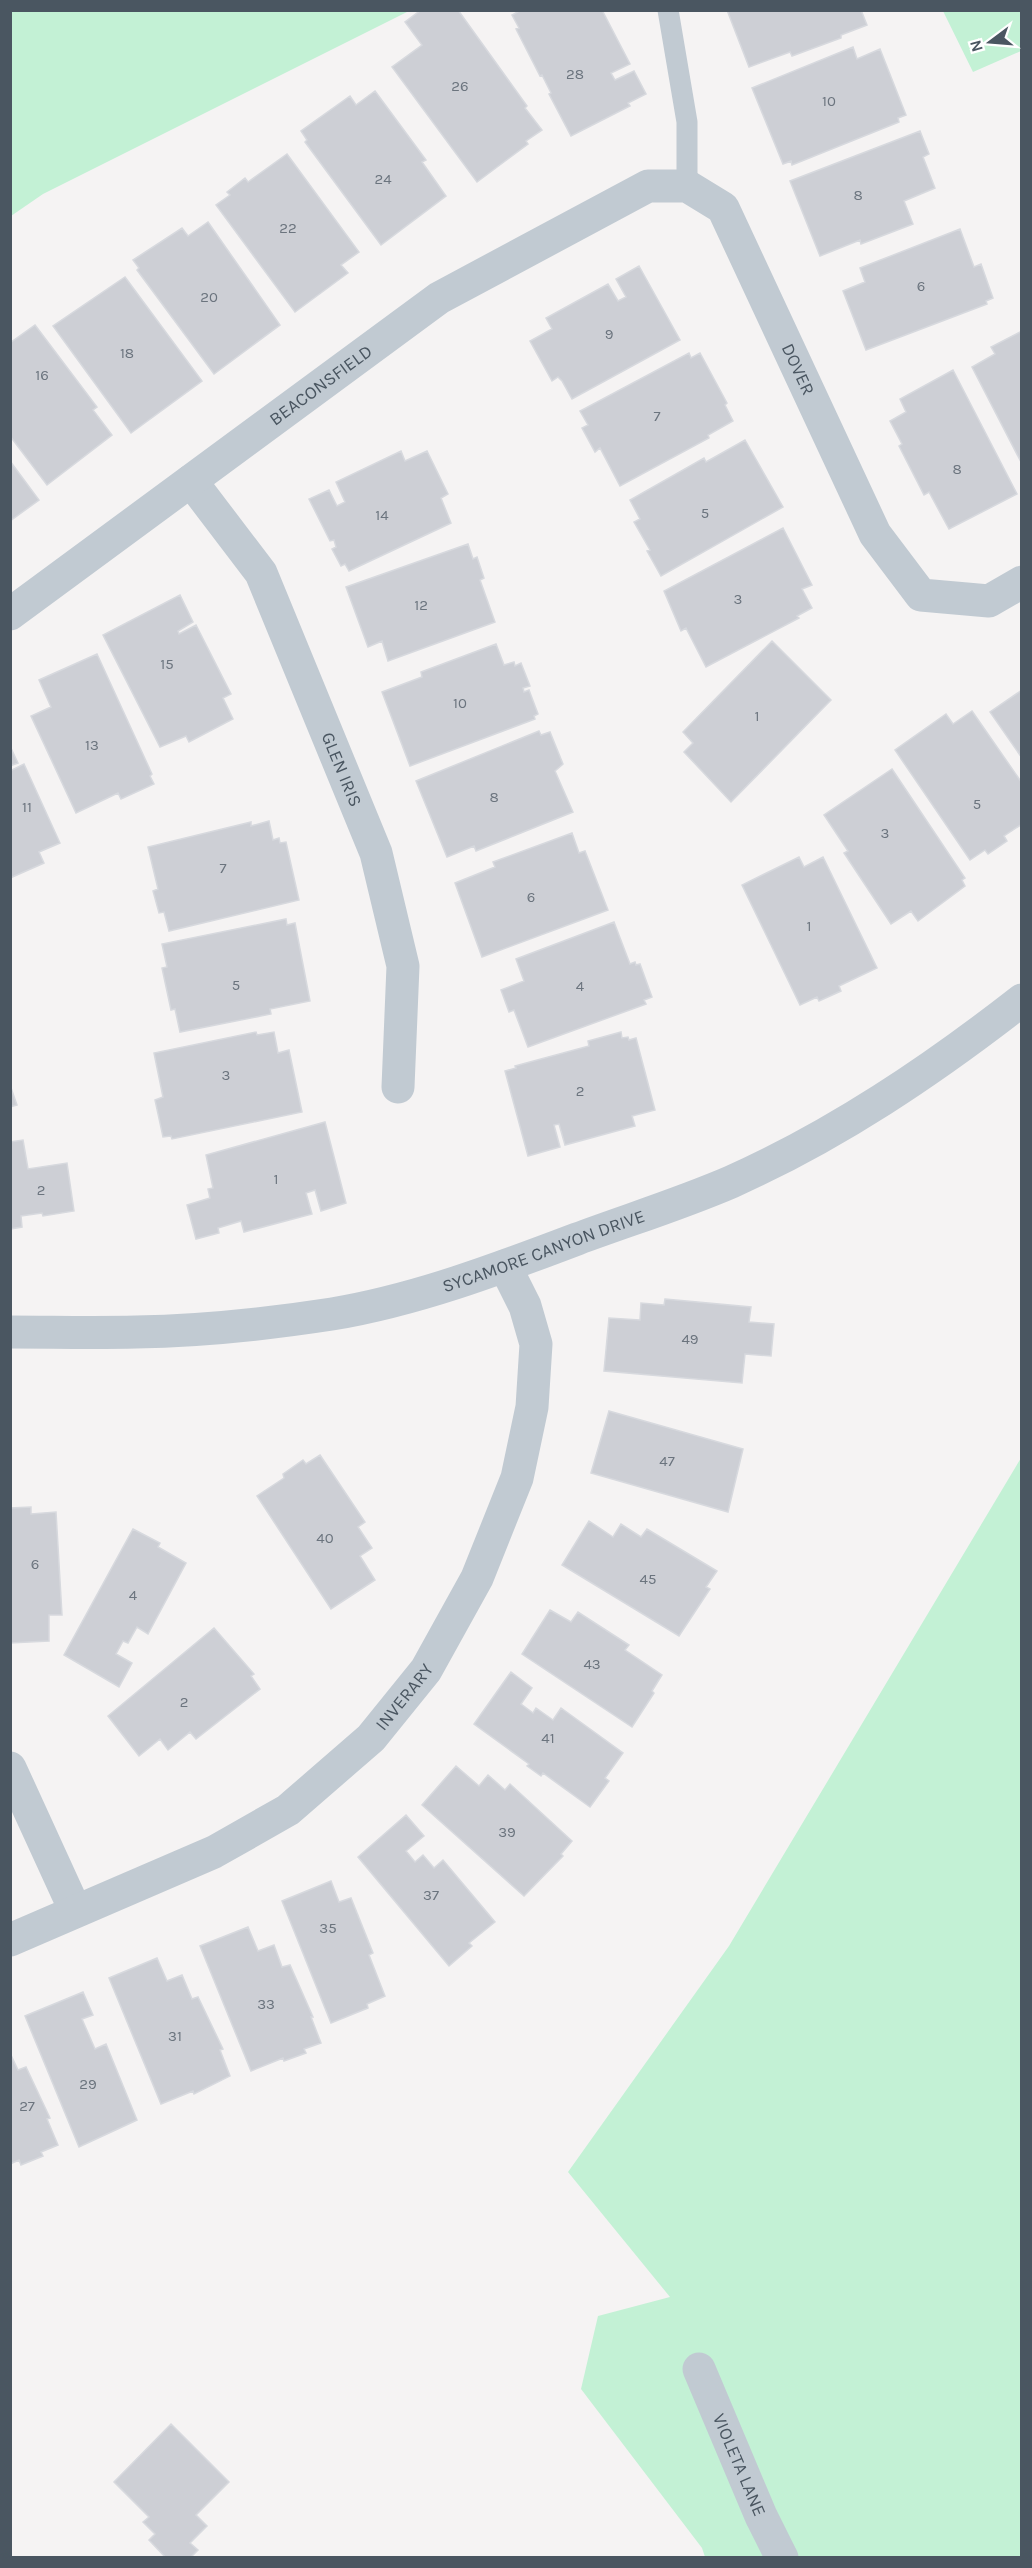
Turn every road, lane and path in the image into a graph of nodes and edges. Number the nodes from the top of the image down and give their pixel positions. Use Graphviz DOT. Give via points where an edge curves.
graph roads {
  1 [pos="668,10"];
  2 [pos="687,186"];
  3 [pos="191,481"];
  4 [pos="1022,582"];
  5 [pos="10,614"];
  6 [pos="1022,1000"];
  7 [pos="398,1087"];
  8 [pos="505,1266"];
  9 [pos="10,1332"];
  10 [pos="10,1768"];
  11 [pos="75,1910"];
  12 [pos="10,1940"];
  13 [pos="699,2368"];
  14 [pos="782,2558"];
  1 -- 2 [label="lane" via="687,122"];
  2 -- 3 [label="street, BEACONSFIELD" via="648,186 439,298"];
  2 -- 4 [label="street, DOVER" via="723,208 875,534 921,595 990,601"];
  3 -- 5 [label="street, BEACONSFIELD"];
  3 -- 7 [label="street, GLEN IRIS" via="261,573 376,853 403,966"];
  6 -- 8 [label="street, SYCAMORE CANYON DRIVE" via="892,1094 787,1155 691,1199"];
  8 -- 9 [label="street, SYCAMORE CANYON DRIVE" via="419,1293 294,1319 137,1332"];
  8 -- 11 [label="street, INVERARY" via="525,1306 536,1344 532,1407 517,1478 477,1578 426,1670 371,1738 288,1810 214,1852"];
  10 -- 11 [label="street"];
  11 -- 12 [label="street, INVERARY"];
  13 -- 14 [label="street, VIOLETA LANE"];
}
